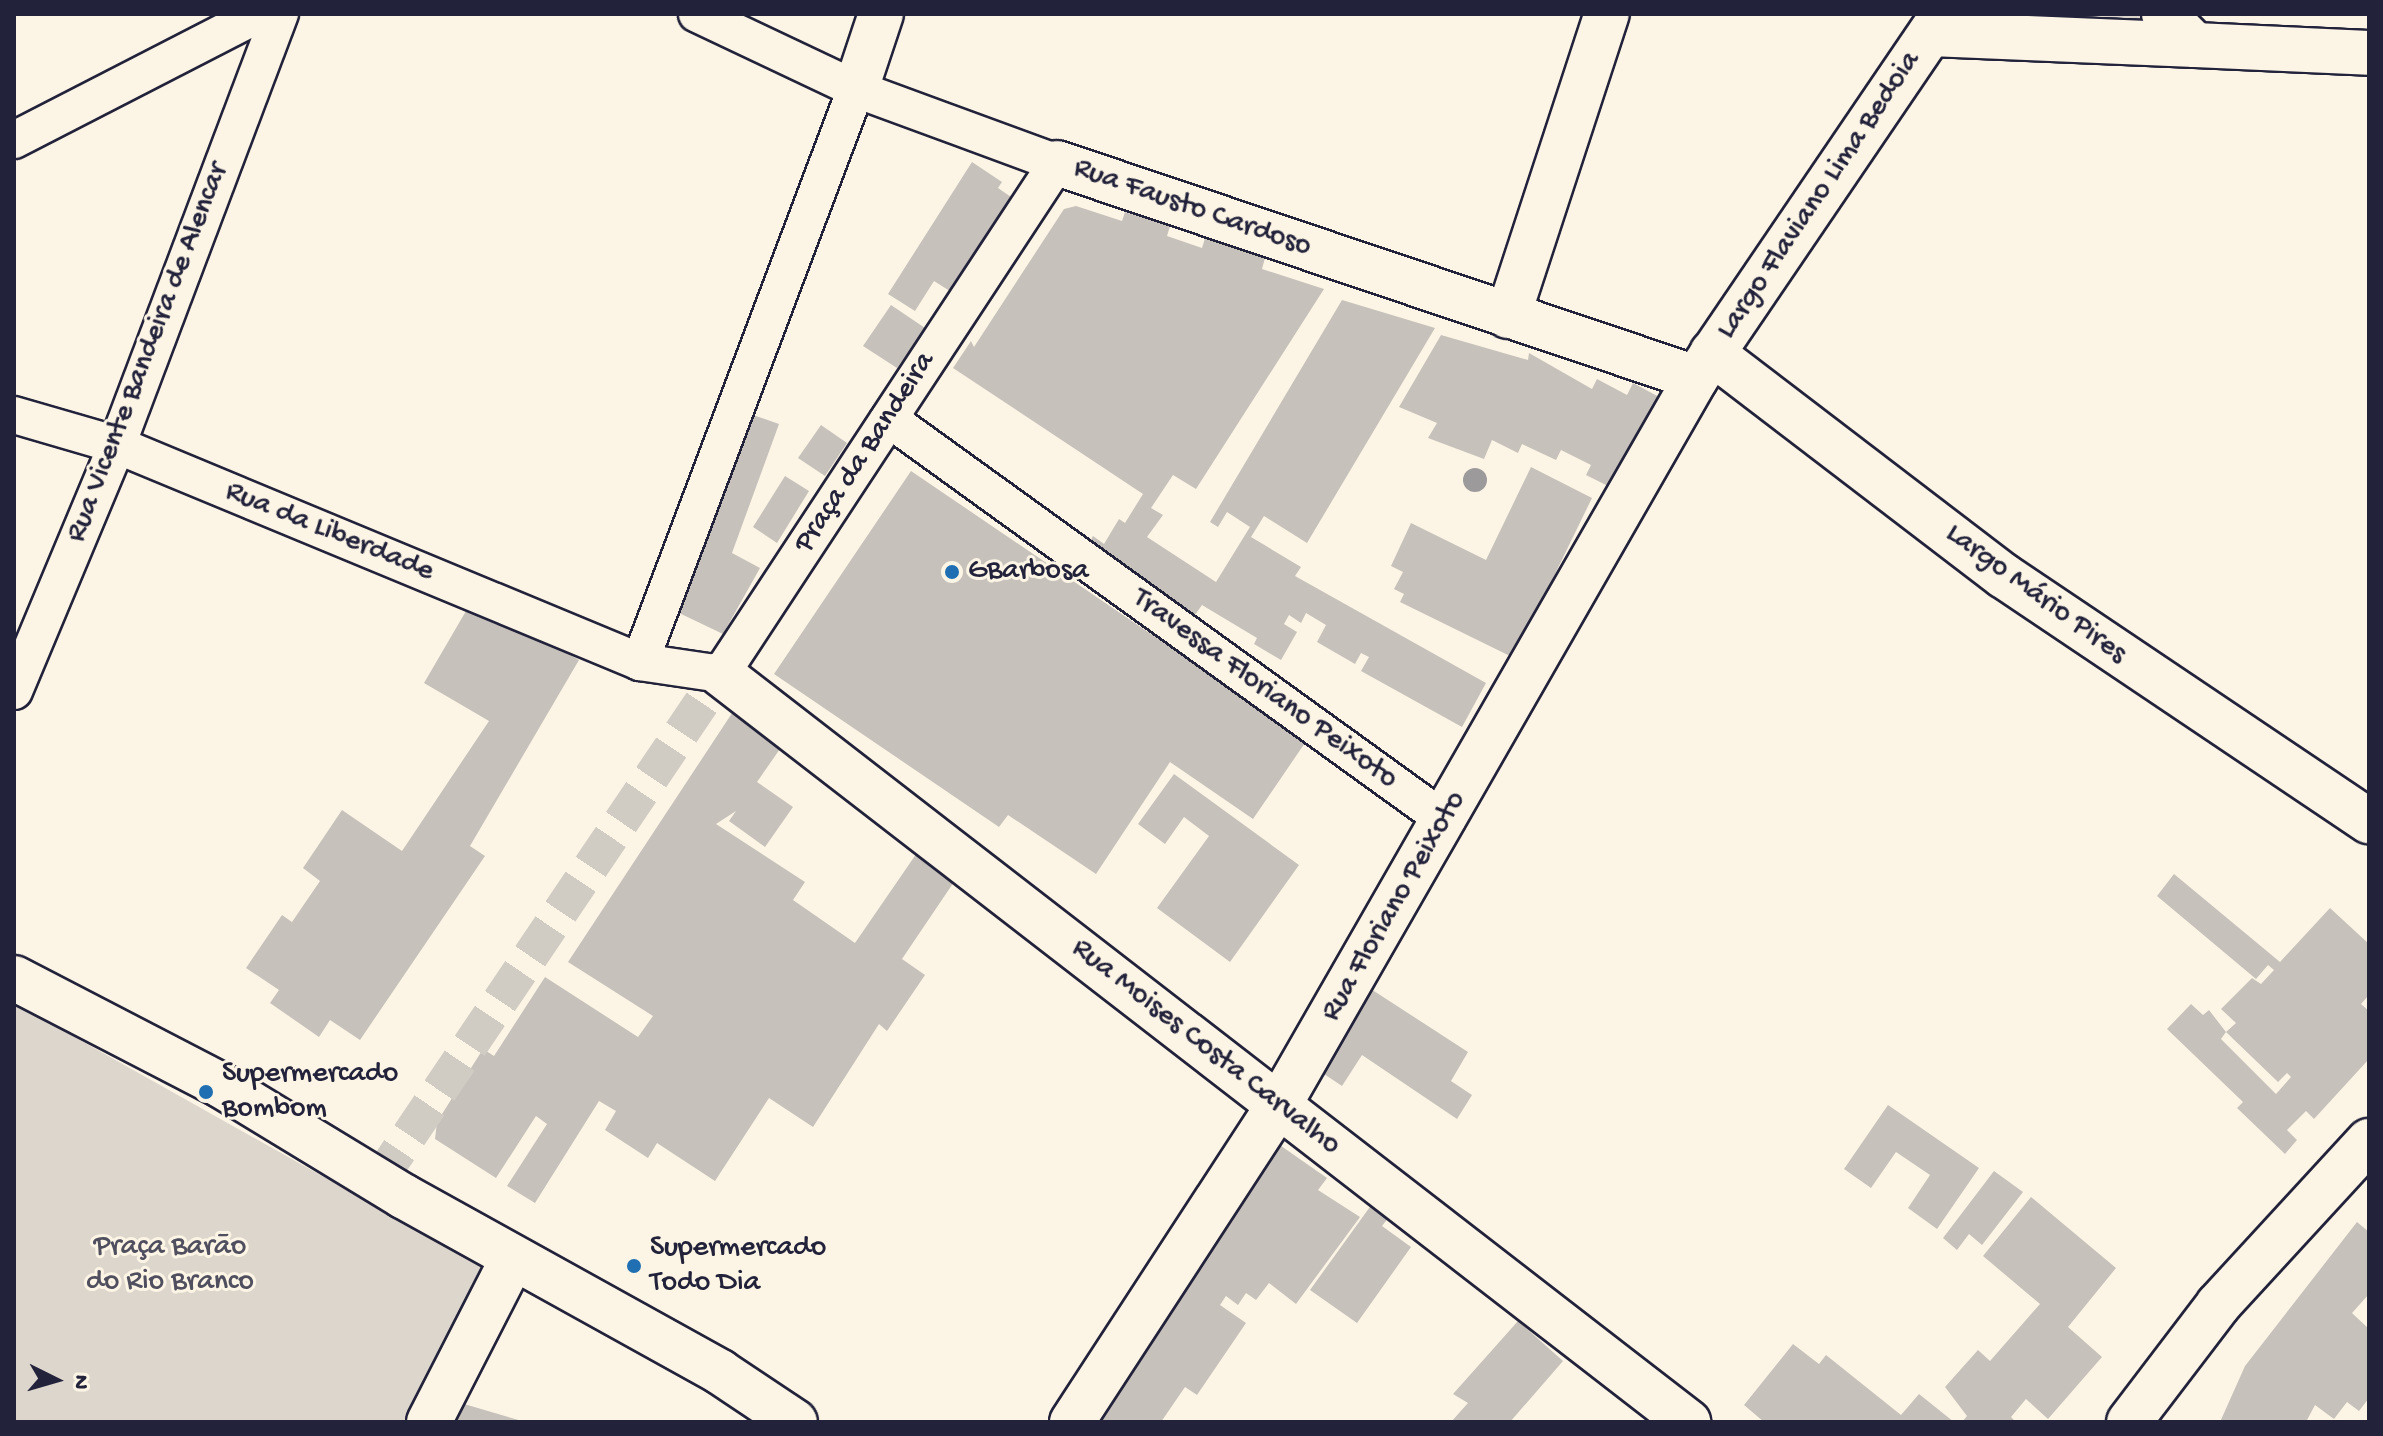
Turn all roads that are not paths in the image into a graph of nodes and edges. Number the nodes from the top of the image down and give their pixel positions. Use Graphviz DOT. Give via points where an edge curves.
graph roads {
  1 [pos="259,14"];
  2 [pos="280,14"];
  3 [pos="697,14"];
  4 [pos="881,14"];
  5 [pos="1607,14"];
  6 [pos="2164,14"];
  7 [pos="1937,24"];
  8 [pos="2195,45"];
  9 [pos="2369,53"];
  10 [pos="856,89"];
  11 [pos="14,140"];
  12 [pos="1057,163"];
  13 [pos="1508,316"];
  14 [pos="1704,366"];
  15 [pos="14,415"];
  16 [pos="889,419"];
  17 [pos="117,445"];
  18 [pos="640,662"];
  19 [pos="721,674"];
  20 [pos="14,691"];
  21 [pos="1446,821"];
  22 [pos="2369,821"];
  23 [pos="14,978"];
  24 [pos="1279,1105"];
  25 [pos="2369,1141"];
  26 [pos="513,1258"];
  27 [pos="2157,1402"];
  28 [pos="429,1422"];
  29 [pos="795,1422"];
  30 [pos="1072,1422"];
  31 [pos="1688,1422"];
  32 [pos="2129,1422"];
  1 -- 11 [label="street"];
  2 -- 17 [label="street, Rua Vicente Bandeira de Alencar"];
  3 -- 10 [label="street, Rua Fausto Cardoso"];
  4 -- 10 [label="street"];
  5 -- 13 [label="street"];
  6 -- 8 [label="street"];
  7 -- 8 [label="street"];
  7 -- 14 [label="street, Largo Flaviano Lima Bedoia"];
  8 -- 9 [label="street"];
  10 -- 12 [label="street, Rua Fausto Cardoso"];
  10 -- 18 [label="street"];
  12 -- 13 [label="street, Rua Fausto Cardoso"];
  12 -- 16 [label="street, Praça da Bandeira"];
  13 -- 14 [label="street, Rua Fausto Cardoso"];
  14 -- 21 [label="street, Rua Floriano Peixoto"];
  14 -- 22 [label="street, Largo Mário Pires"];
  15 -- 17 [label="street, Rua da Liberdade"];
  16 -- 19 [label="street, Praça da Bandeira"];
  16 -- 21 [label="street, Travessa Floriano Peixoto"];
  17 -- 18 [label="street, Rua da Liberdade"];
  17 -- 20 [label="street, Rua Vicente Bandeira de Alencar"];
  18 -- 19 [label="street"];
  19 -- 24 [label="street, Rua Moises Costa Carvalho"];
  21 -- 24 [label="street, Rua Floriano Peixoto"];
  23 -- 26 [label="street" via="222,1086"];
  24 -- 30 [label="street, Rua Floriano Peixoto"];
  24 -- 31 [label="street, Rua Moises Costa Carvalho"];
  25 -- 27 [label="street" via="2218,1305"];
  26 -- 28 [label="street"];
  26 -- 29 [label="street" via="720,1372"];
  27 -- 32 [label="street"];
}
